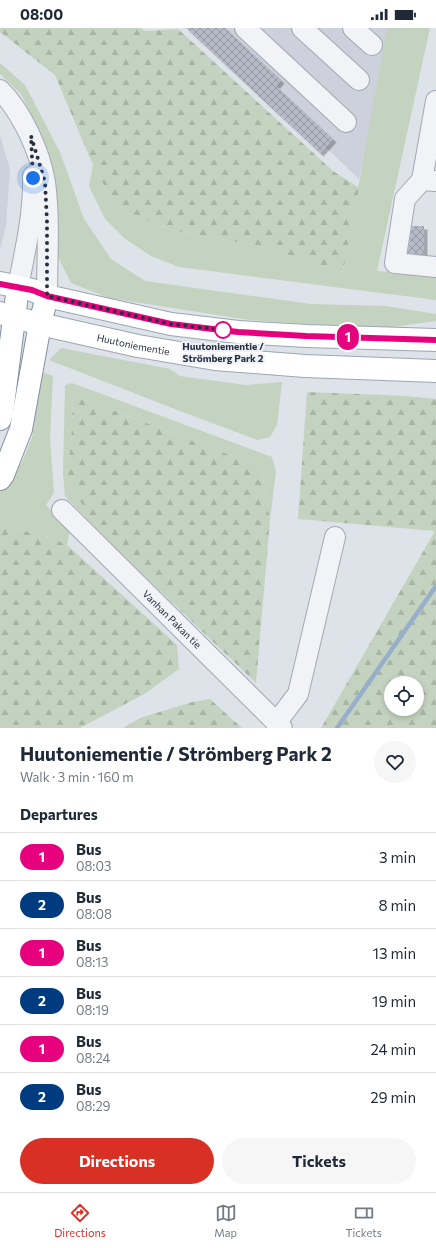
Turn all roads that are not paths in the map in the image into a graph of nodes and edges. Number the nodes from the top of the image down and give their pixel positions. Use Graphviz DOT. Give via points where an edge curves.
graph roads {
  1 [pos="302,28"];
  2 [pos="353,28"];
  3 [pos="252,30"];
  4 [pos="372,45"];
  5 [pos="359,80"];
  6 [pos="0,90"];
  7 [pos="436,101"];
  8 [pos="346,122"];
  9 [pos="31,136"];
  10 [pos="429,181"];
  11 [pos="436,267"];
  12 [pos="9,285"];
  13 [pos="47,296"];
  14 [pos="7,315"];
  15 [pos="40,324"];
  16 [pos="436,340"];
  17 [pos="436,371"];
  18 [pos="0,419"];
  19 [pos="0,479"];
  20 [pos="62,510"];
  21 [pos="335,537"];
  22 [pos="279,725"];
  1 -- 5 [label="street"];
  2 -- 4 [label="street"];
  3 -- 8 [label="street"];
  6 -- 9 [label="street"];
  7 -- 10 [label="street"];
  9 -- 12 [label="street" via="33,190 30,221"];
  9 -- 13 [label="street" via="45,182"];
  10 -- 11 [label="street" via="405,199 395,263"];
  12 -- 13 [label="main road"];
  12 -- 14 [label="main road"];
  13 -- 15 [label="main road"];
  13 -- 16 [label="main road" via="171,324 306,336"];
  14 -- 15 [label="main road, Huutoniementie"];
  14 -- 18 [label="main road"];
  15 -- 17 [label="main road, Huutoniementie" via="215,360"];
  15 -- 19 [label="main road" via="21,429"];
  20 -- 22 [label="street, Vanhan Pakan tie"];
  21 -- 22 [label="street" via="298,694"];
}
